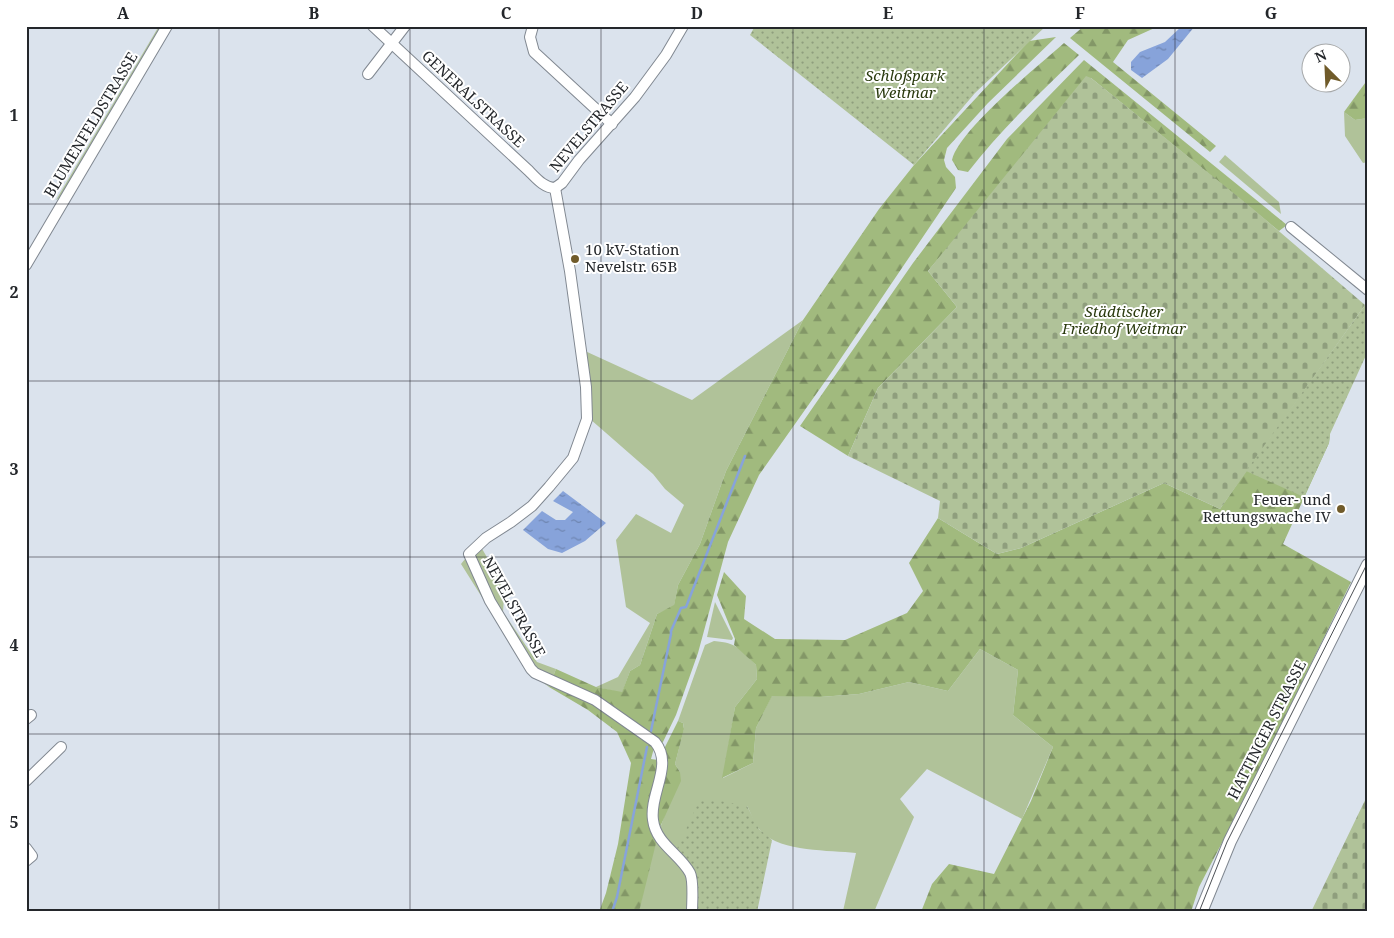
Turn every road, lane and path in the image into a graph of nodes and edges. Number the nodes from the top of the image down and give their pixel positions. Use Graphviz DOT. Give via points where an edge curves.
graph roads {
  1 [pos="167,26"];
  2 [pos="373,26"];
  3 [pos="405,26"];
  4 [pos="533,26"];
  5 [pos="683,26"];
  6 [pos="392,43"];
  7 [pos="368,74"];
  8 [pos="612,124"];
  9 [pos="554,188"];
  10 [pos="1291,227"];
  11 [pos="26,265"];
  12 [pos="1368,290"];
  13 [pos="1368,565"];
  14 [pos="61,747"];
  15 [pos="26,781"];
  16 [pos="692,912"];
  17 [pos="1201,912"];
  1 -- 11 [label="street, BLUMENFELDSTRASSE"];
  2 -- 6 [label="street, GENERALSTRASSE"];
  3 -- 6 [label="street"];
  4 -- 8 [label="street" via="530,37 534,52"];
  5 -- 8 [label="street, NEVELSTRASSE" via="645,84"];
  6 -- 7 [label="street"];
  6 -- 9 [label="street, GENERALSTRASSE" via="545,185"];
  8 -- 9 [label="street, NEVELSTRASSE" via="562,184"];
  9 -- 16 [label="street, NEVELSTRASSE" via="570,271 586,387 587,419 573,458 549,487 532,506 469,554 490,601 535,673 595,700 659,746 663,761 653,823 660,838 690,873"];
  10 -- 12 [label="street"];
  13 -- 17 [label="main road, HATTINGER STRASSE" via="1230,841"];
  14 -- 15 [label="street"];
}
